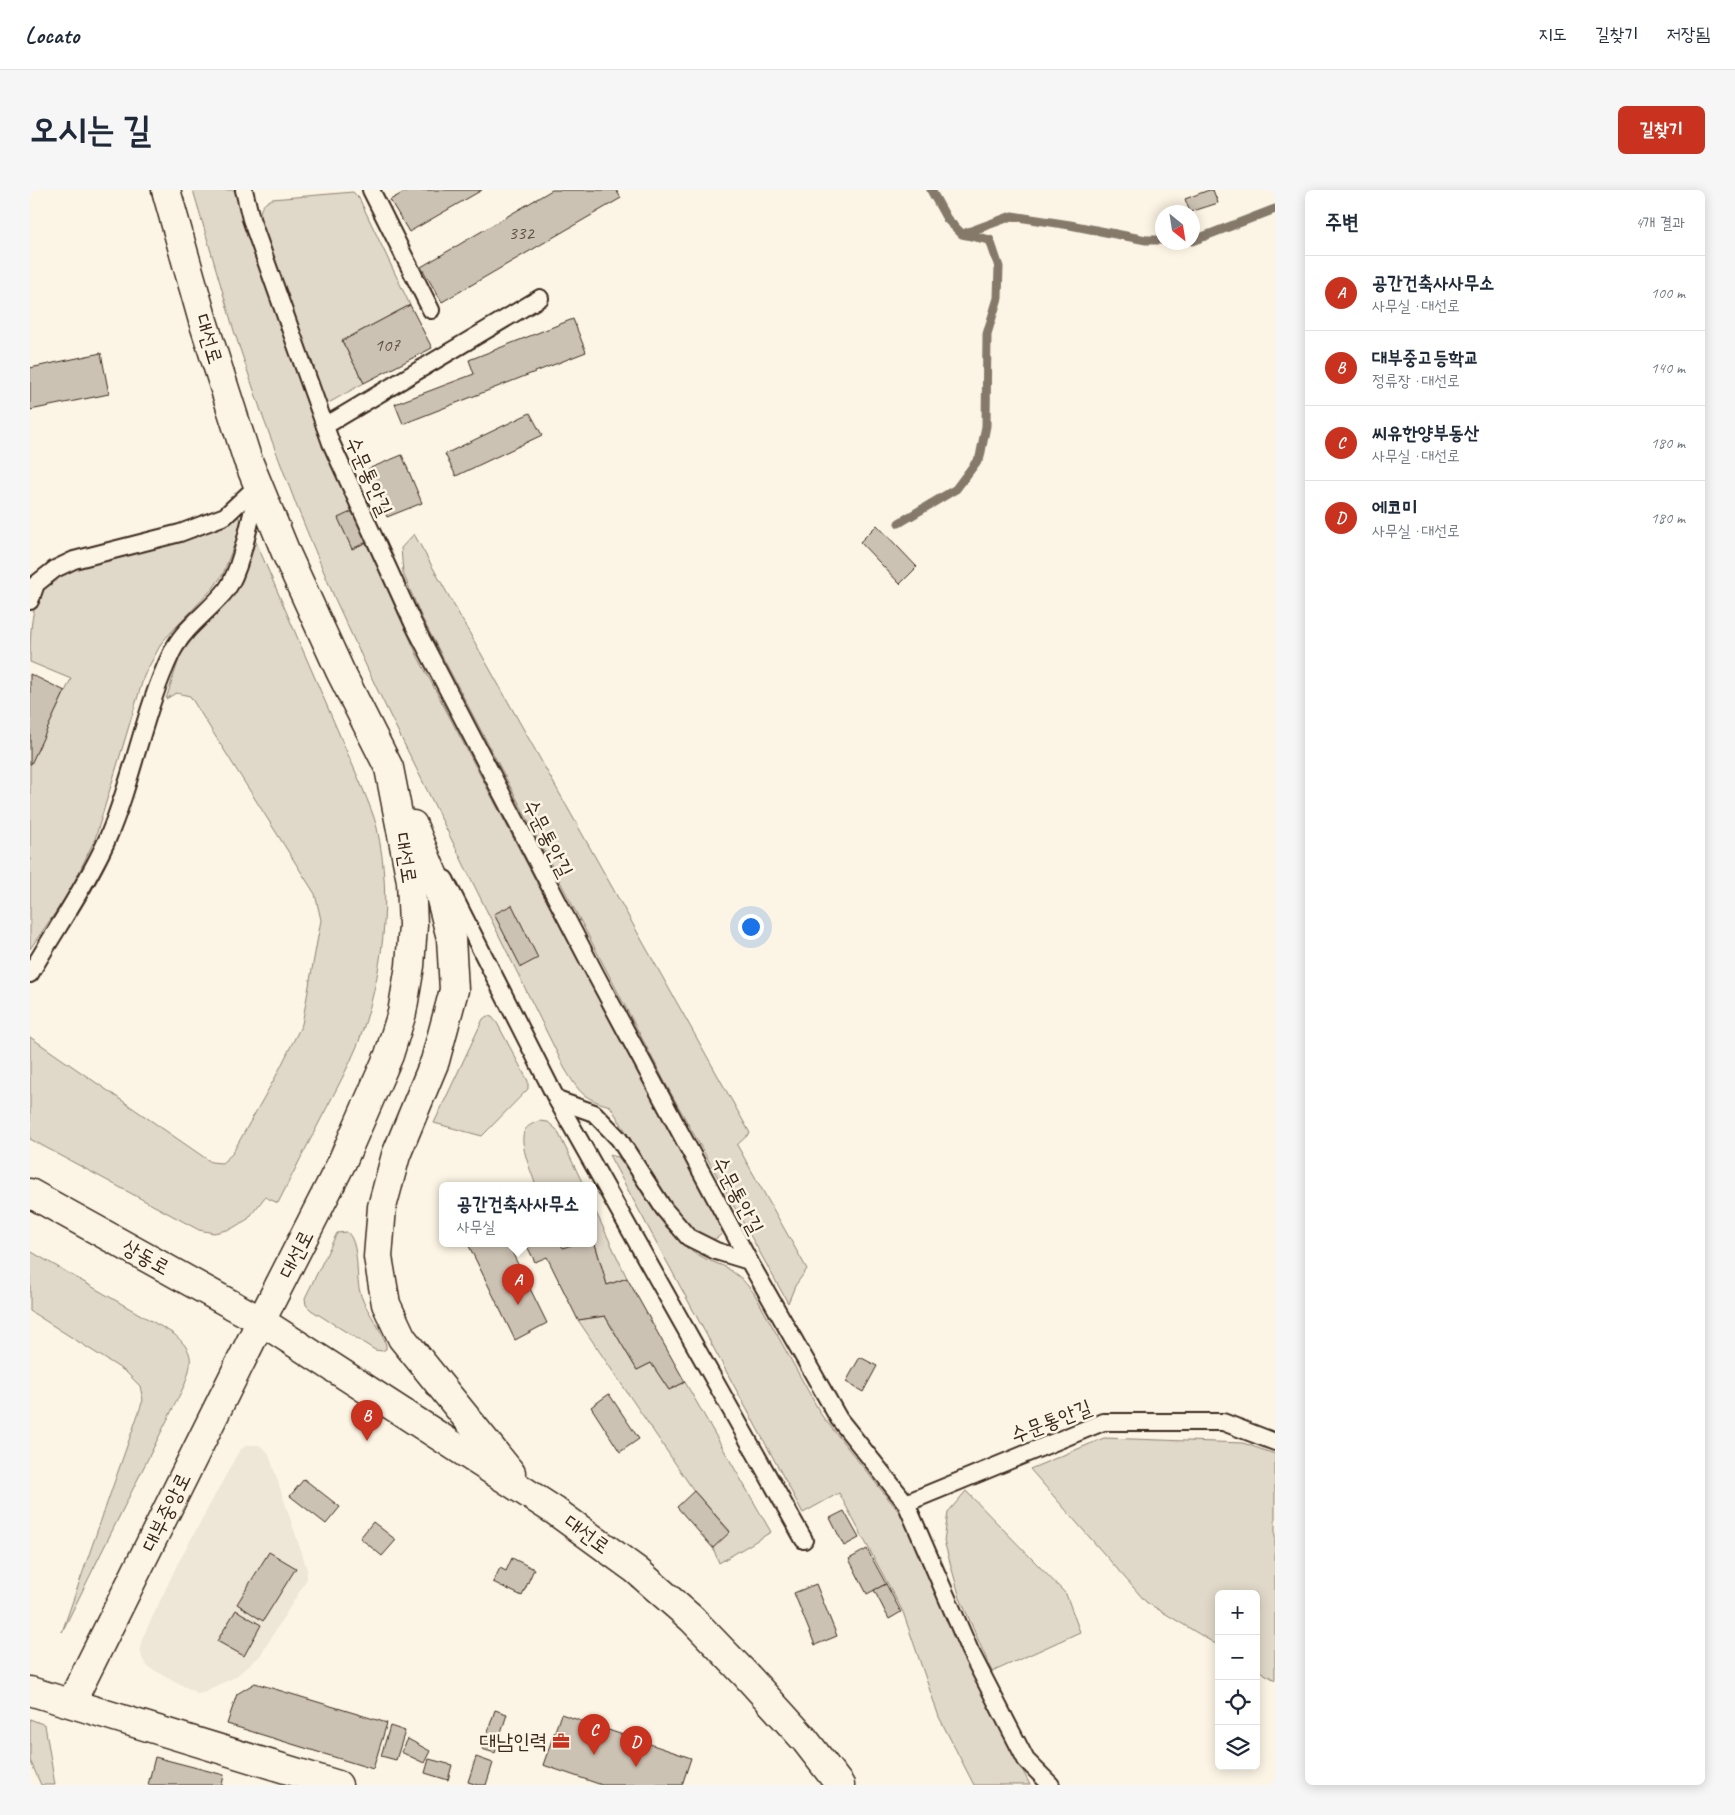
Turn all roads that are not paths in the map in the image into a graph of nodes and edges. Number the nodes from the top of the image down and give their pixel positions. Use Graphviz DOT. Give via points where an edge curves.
graph roads {
  1 [pos="166,190"];
  2 [pos="244,190"];
  3 [pos="371,190"];
  4 [pos="540,298"];
  5 [pos="431,310"];
  6 [pos="325,426"];
  7 [pos="258,485"];
  8 [pos="30,601"];
  9 [pos="389,768"];
  10 [pos="30,974"];
  11 [pos="558,1100"];
  12 [pos="30,1193"];
  13 [pos="749,1261"];
  14 [pos="261,1321"];
  15 [pos="1275,1442"];
  16 [pos="526,1492"];
  17 [pos="906,1503"];
  18 [pos="804,1540"];
  19 [pos="30,1691"];
  20 [pos="71,1703"];
  21 [pos="338,1785"];
  22 [pos="840,1785"];
  23 [pos="1051,1785"];
  1 -- 7 [label="street, 대선로" via="203,321"];
  2 -- 6 [label="lane, 수문통안길" via="250,219"];
  3 -- 5 [label="lane"];
  4 -- 6 [label="lane, 수문통안길"];
  6 -- 13 [label="lane, 수문통안길" via="413,623"];
  7 -- 8 [label="lane" via="225,516 180,533 74,560 55,569 36,584"];
  7 -- 9 [label="street, 대선로" via="340,671"];
  7 -- 10 [label="lane" via="238,564 228,587 173,650 106,842"];
  9 -- 11 [label="lane"];
  9 -- 14 [label="street, 대선로" via="411,881 413,925 402,1013 389,1055 342,1162"];
  9 -- 16 [label="street" via="437,884 452,938 454,990 435,1061 396,1155 382,1207 378,1258 386,1304 402,1338"];
  11 -- 13 [label="lane, 수문통안길" via="594,1113 619,1139 664,1209 688,1237 716,1251"];
  11 -- 18 [label="lane"];
  12 -- 14 [label="street, 상동로"];
  13 -- 17 [label="lane, 수문통안길" via="839,1419"];
  14 -- 16 [label="street, 대선로"];
  14 -- 20 [label="street, 대부중앙로"];
  15 -- 17 [label="lane, 수문통안길" via="1223,1422 1103,1422"];
  16 -- 22 [label="street, 대선로" via="636,1570 692,1619 805,1740"];
  17 -- 23 [label="lane, 수문통안길" via="974,1659 1026,1760"];
  19 -- 20 [label="street"];
  20 -- 21 [label="street"];
}
